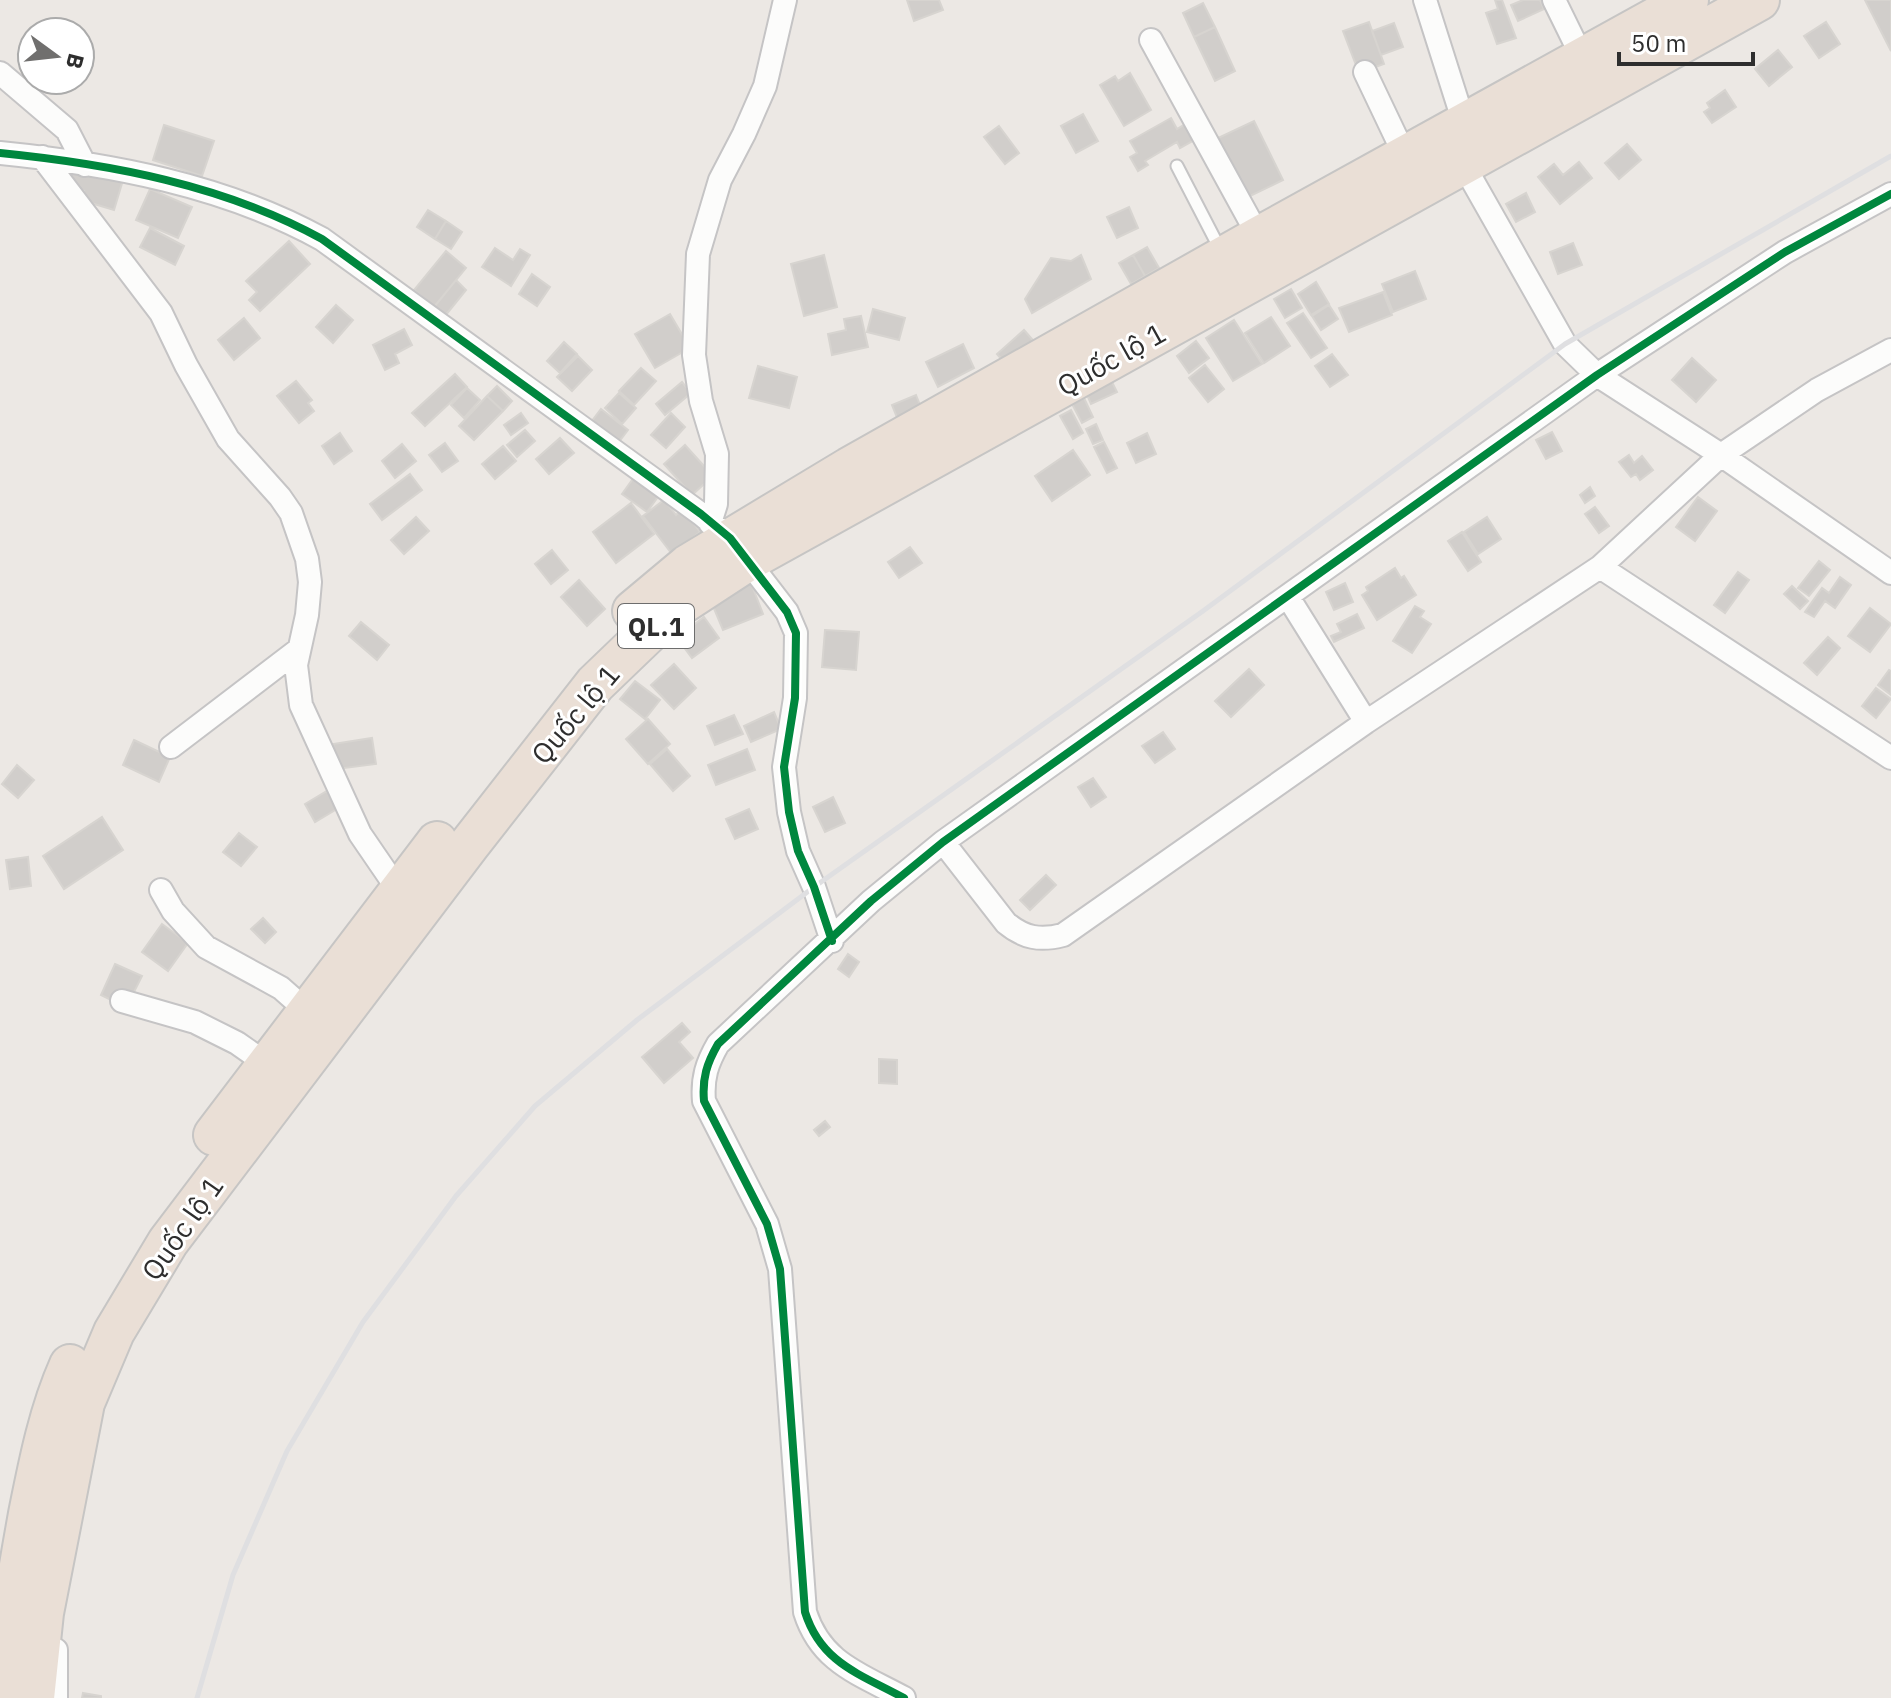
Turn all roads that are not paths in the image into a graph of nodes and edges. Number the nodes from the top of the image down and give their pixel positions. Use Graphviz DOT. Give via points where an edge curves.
graph roads {
  1 [pos="785,0"];
  2 [pos="1425,0"];
  3 [pos="1554,0"];
  4 [pos="1688,0"];
  5 [pos="1759,0"];
  6 [pos="1151,40"];
  7 [pos="1582,57"];
  8 [pos="1365,72"];
  9 [pos="0,73"];
  10 [pos="1464,123"];
  11 [pos="0,153"];
  12 [pos="1405,156"];
  13 [pos="42,157"];
  14 [pos="1463,164"];
  15 [pos="85,165"];
  16 [pos="1177,166"];
  17 [pos="1891,194"];
  18 [pos="1259,237"];
  19 [pos="1224,257"];
  20 [pos="1891,350"];
  21 [pos="1597,375"];
  22 [pos="1721,455"];
  23 [pos="729,541"];
  24 [pos="1600,567"];
  25 [pos="1891,573"];
  26 [pos="1288,597"];
  27 [pos="298,650"];
  28 [pos="1366,722"];
  29 [pos="171,747"];
  30 [pos="1891,758"];
  31 [pos="943,842"];
  32 [pos="161,890"];
  33 [pos="399,891"];
  34 [pos="832,941"];
  35 [pos="122,1001"];
  36 [pos="307,1011"];
  37 [pos="267,1064"];
  38 [pos="64,1497"];
  39 [pos="0,1698"];
  40 [pos="34,1698"];
  41 [pos="56,1698"];
  42 [pos="904,1698"];
  1 -- 23 [label="street" via="765,86 720,180 698,254 694,355 717,454 716,504"];
  2 -- 10 [label="street"];
  3 -- 7 [label="street"];
  4 -- 7 [label="highway, Quốc lộ 1 / QL.1"];
  5 -- 14 [label="highway, Quốc lộ 1 / QL.1"];
  6 -- 18 [label="street"];
  7 -- 10 [label="highway, Quốc lộ 1 / QL.1"];
  8 -- 12 [label="street"];
  9 -- 15 [label="street" via="67,130"];
  10 -- 12 [label="highway, Quốc lộ 1 / QL.1"];
  11 -- 13 [label="street"];
  12 -- 18 [label="highway, Quốc lộ 1 / QL.1"];
  13 -- 15 [label="street"];
  13 -- 27 [label="street" via="161,313 228,439 291,513 310,582"];
  14 -- 21 [label="street" via="1565,344"];
  14 -- 23 [label="highway, Quốc lộ 1 / QL.1"];
  15 -- 23 [label="street" via="245,202 322,239"];
  16 -- 19 [label="lane"];
  17 -- 21 [label="street" via="1785,252"];
  18 -- 19 [label="highway, Quốc lộ 1 / QL.1"];
  19 -- 23 [label="highway, Quốc lộ 1 / QL.1"];
  20 -- 22 [label="street" via="1817,390"];
  21 -- 22 [label="street"];
  21 -- 26 [label="street"];
  22 -- 24 [label="street"];
  22 -- 25 [label="street"];
  23 -- 33 [label="highway, Quốc lộ 1 / QL.1" via="688,565 578,662"];
  23 -- 34 [label="street" via="787,612 796,633 795,698 784,759 787,797 798,851"];
  23 -- 38 [label="highway, Quốc lộ 1 / QL.1" via="672,610 595,684 168,1242 114,1332 84,1403"];
  24 -- 28 [label="street"];
  24 -- 30 [label="street"];
  26 -- 28 [label="street"];
  26 -- 31 [label="street"];
  27 -- 29 [label="street"];
  27 -- 33 [label="street" via="296,679 305,716 360,834"];
  28 -- 31 [label="street" via="1063,935 1038,939 1016,931"];
  31 -- 34 [label="street"];
  32 -- 36 [label="street" via="206,947 281,988"];
  33 -- 36 [label="highway, Quốc lộ 1 / QL.1"];
  34 -- 42 [label="street" via="718,1044 707,1062 704,1101 777,1252 802,1590 811,1631 830,1656"];
  35 -- 37 [label="street" via="195,1022"];
  36 -- 37 [label="highway, Quốc lộ 1 / QL.1"];
  37 -- 39 [label="highway, Quốc lộ 1 / QL.1" via="118,1270 62,1383 36,1482"];
  38 -- 40 [label="highway, Quốc lộ 1 / QL.1"];
  38 -- 41 [label="street" via="75,1526 63,1580"];
}
